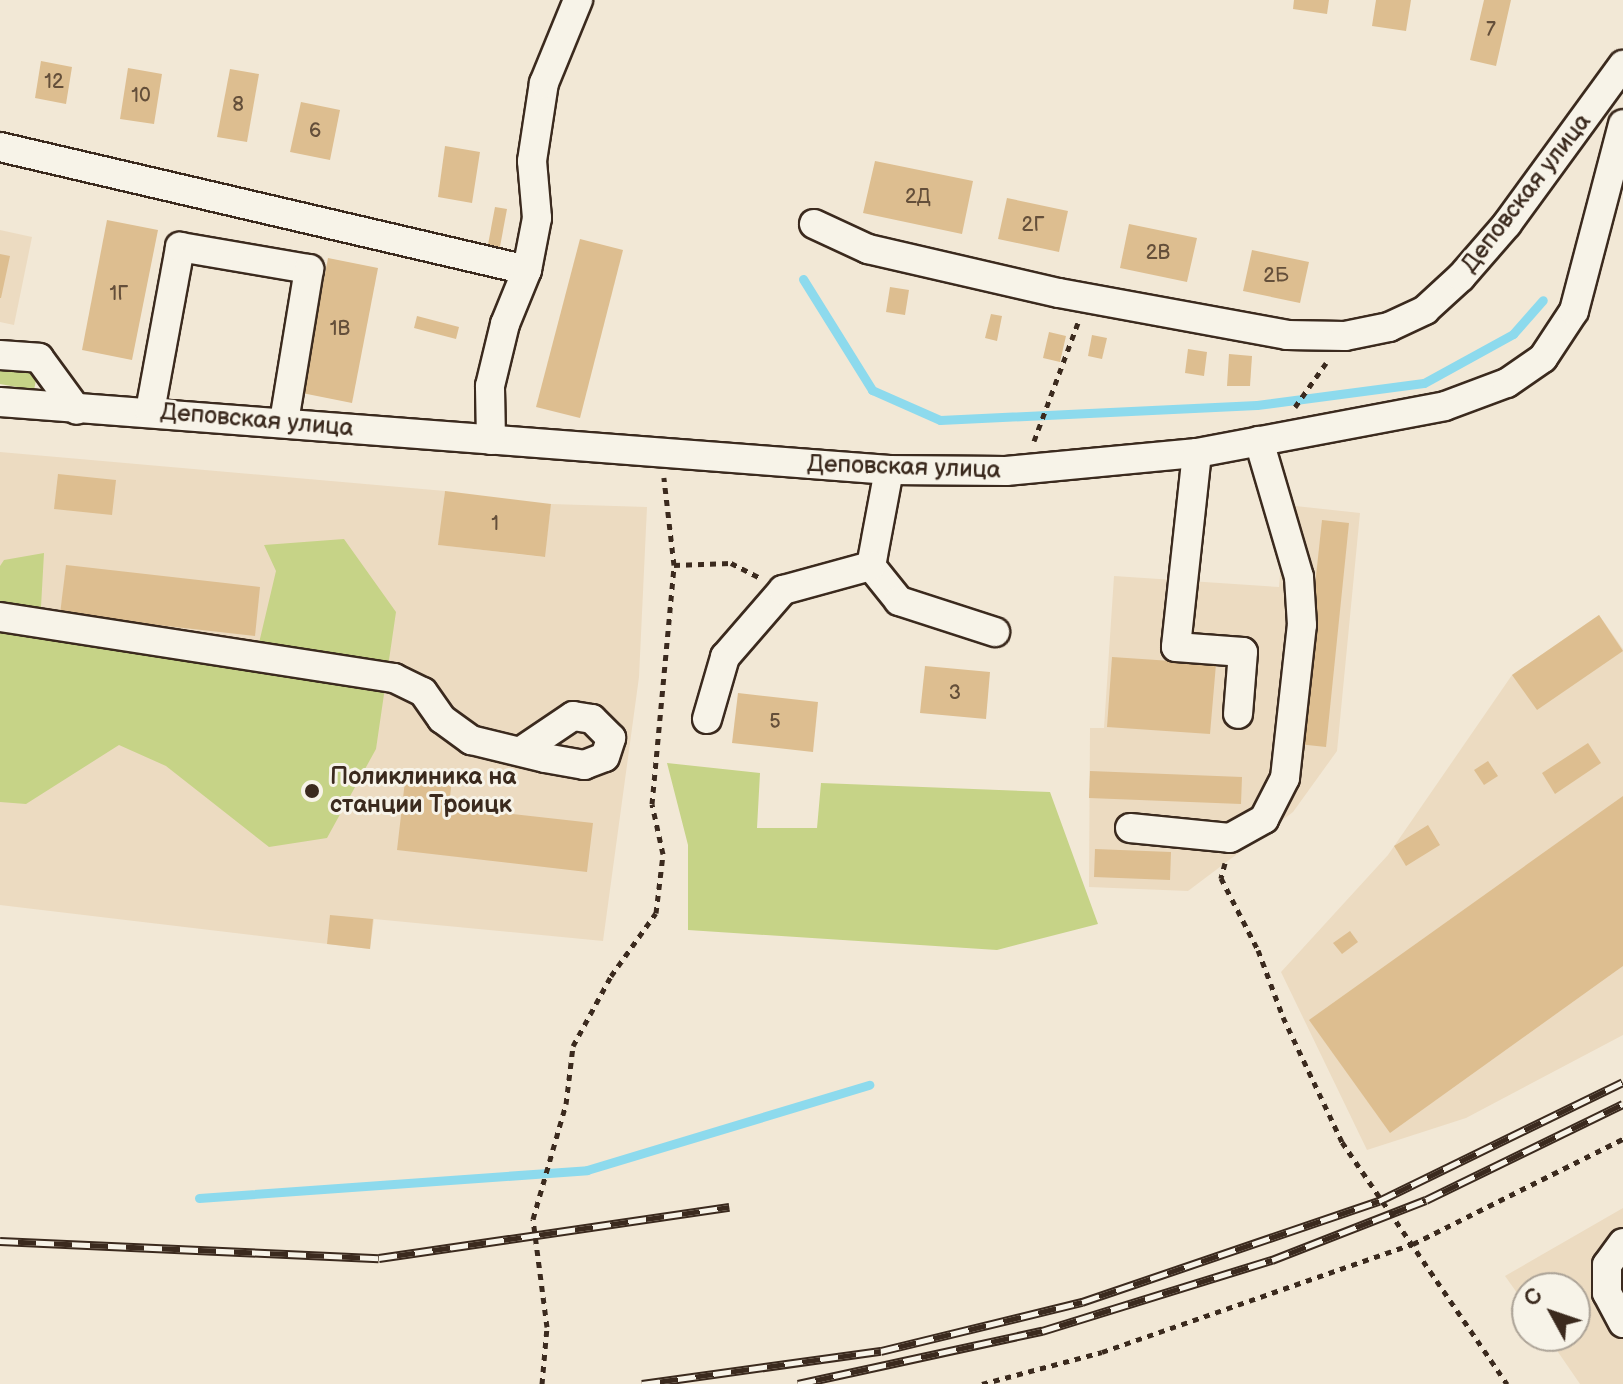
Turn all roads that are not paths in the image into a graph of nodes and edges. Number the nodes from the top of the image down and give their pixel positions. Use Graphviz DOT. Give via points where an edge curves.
graph roads {
  1 [pos="578,0"];
  2 [pos="1623,65"];
  3 [pos="1623,124"];
  4 [pos="0,147"];
  5 [pos="814,224"];
  6 [pos="527,270"];
  7 [pos="0,355"];
  8 [pos="0,402"];
  9 [pos="77,410"];
  10 [pos="150,411"];
  11 [pos="284,422"];
  12 [pos="1266,439"];
  13 [pos="491,440"];
  14 [pos="1197,453"];
  15 [pos="889,470"];
  16 [pos="871,566"];
  17 [pos="0,617"];
  18 [pos="995,632"];
  19 [pos="1238,714"];
  20 [pos="707,719"];
  21 [pos="524,749"];
  22 [pos="1130,828"];
  23 [pos="1623,1243"];
  24 [pos="1623,1323"];
  1 -- 6 [label="street" via="544,83 532,161 537,218"];
  2 -- 5 [label="street, Деповская улица" via="1507,224 1461,277 1425,310 1389,327 1345,336 1287,335 1111,302 868,249"];
  3 -- 12 [label="street, Деповская улица" via="1574,311 1543,358 1507,383 1445,406"];
  4 -- 6 [label="street"];
  6 -- 13 [label="street" via="505,324 490,386"];
  7 -- 9 [label="street" via="39,358"];
  8 -- 9 [label="street, Деповская улица"];
  9 -- 10 [label="street, Деповская улица"];
  10 -- 11 [label="street, Деповская улица"];
  10 -- 11 [label="street" via="180,247 309,269"];
  11 -- 13 [label="street, Деповская улица"];
  12 -- 14 [label="street, Деповская улица"];
  12 -- 22 [label="street" via="1299,577 1302,625 1285,778 1264,819 1230,838"];
  13 -- 15 [label="street, Деповская улица"];
  14 -- 15 [label="street, Деповская улица" via="1006,471"];
  14 -- 19 [label="street" via="1176,647 1243,652"];
  15 -- 16 [label="street"];
  16 -- 18 [label="street" via="899,601"];
  16 -- 20 [label="street" via="783,590 725,657"];
  17 -- 21 [label="street" via="394,678 423,692 442,719 471,740"];
  23 -- 24 [label="street" via="1607,1265 1607,1293"];
}
